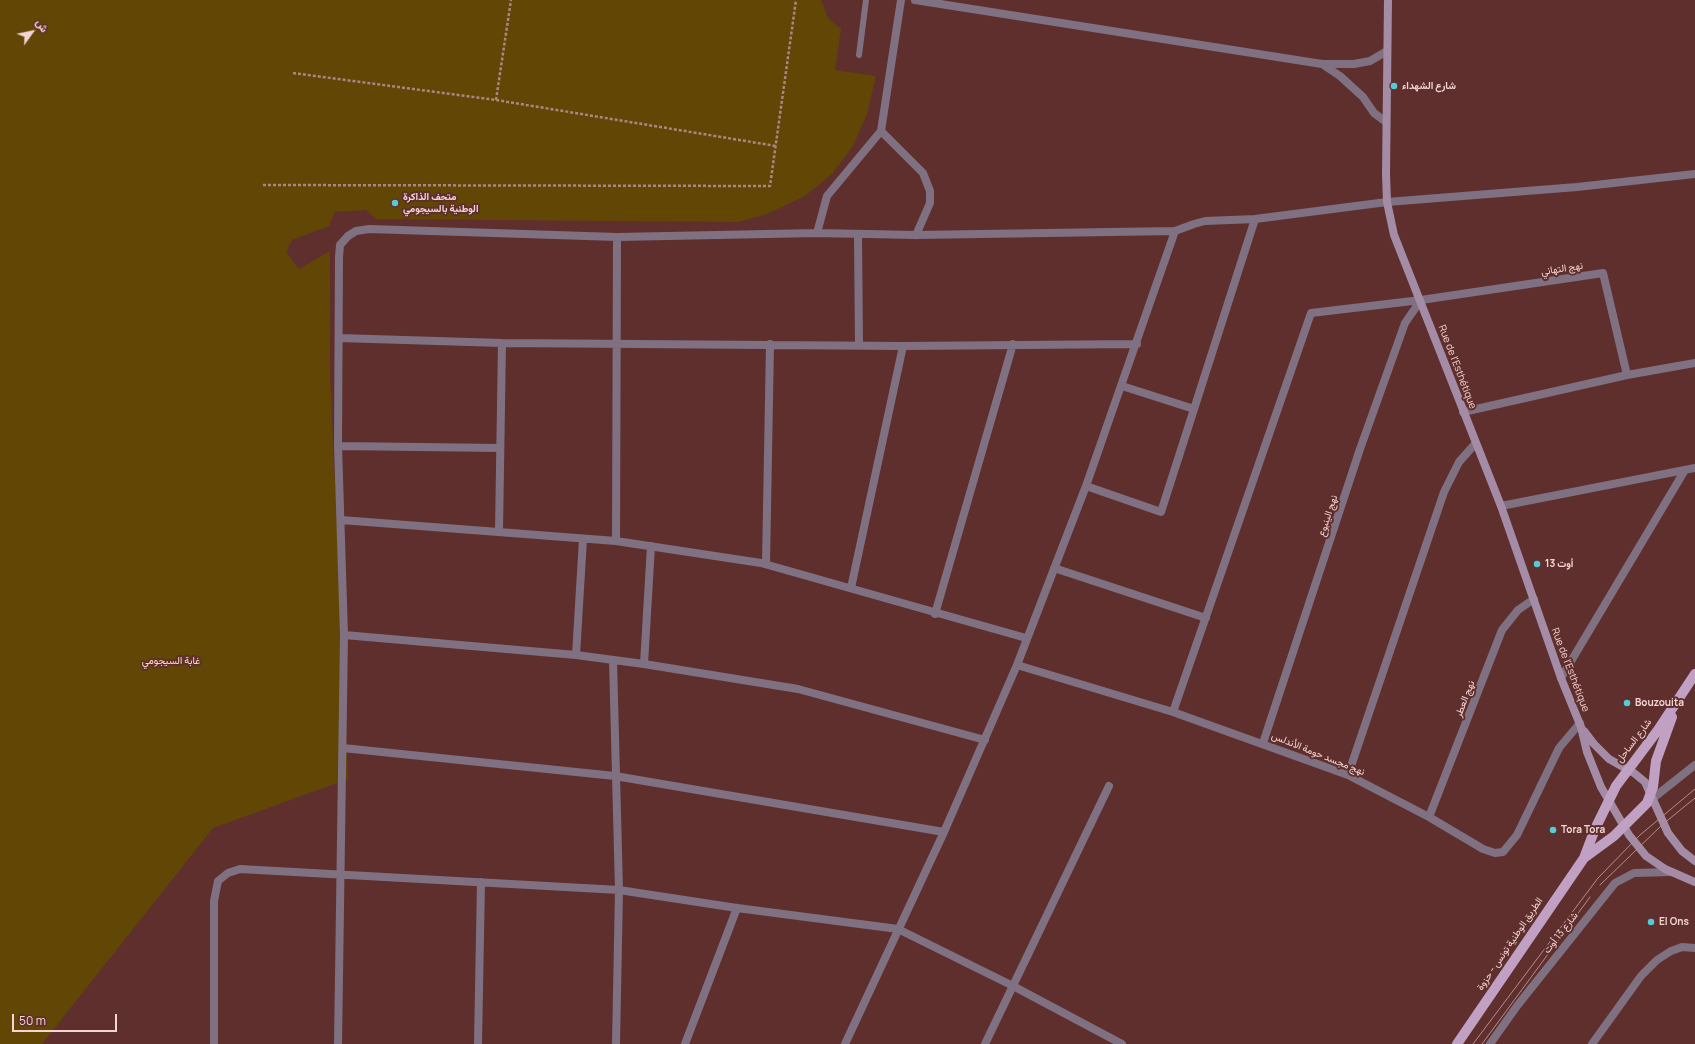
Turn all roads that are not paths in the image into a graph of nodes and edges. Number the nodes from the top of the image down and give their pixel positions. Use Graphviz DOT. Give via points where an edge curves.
graph roads {
  1 [pos="866,0"];
  2 [pos="900,0"];
  3 [pos="915,0"];
  4 [pos="1388,0"];
  5 [pos="1387,51"];
  6 [pos="859,55"];
  7 [pos="1322,64"];
  8 [pos="1386,122"];
  9 [pos="881,131"];
  10 [pos="1695,174"];
  11 [pos="1387,202"];
  12 [pos="1255,220"];
  13 [pos="1175,231"];
  14 [pos="817,233"];
  15 [pos="858,235"];
  16 [pos="916,235"];
  17 [pos="617,237"];
  18 [pos="1421,300"];
  19 [pos="339,338"];
  20 [pos="502,342"];
  21 [pos="617,342"];
  22 [pos="770,344"];
  23 [pos="1014,344"];
  24 [pos="1137,344"];
  25 [pos="859,345"];
  26 [pos="903,346"];
  27 [pos="1695,363"];
  28 [pos="1627,375"];
  29 [pos="1122,386"];
  30 [pos="1194,409"];
  31 [pos="1463,412"];
  32 [pos="1475,444"];
  33 [pos="338,446"];
  34 [pos="500,448"];
  35 [pos="1695,468"];
  36 [pos="1685,470"];
  37 [pos="1086,486"];
  38 [pos="1501,506"];
  39 [pos="341,520"];
  40 [pos="499,531"];
  41 [pos="583,539"];
  42 [pos="616,541"];
  43 [pos="651,546"];
  44 [pos="766,564"];
  45 [pos="1054,568"];
  46 [pos="850,588"];
  47 [pos="1534,599"];
  48 [pos="935,614"];
  49 [pos="1206,618"];
  50 [pos="344,635"];
  51 [pos="1026,638"];
  52 [pos="576,655"];
  53 [pos="613,660"];
  54 [pos="644,664"];
  55 [pos="1017,665"];
  56 [pos="1695,674"];
  57 [pos="1561,678"];
  58 [pos="1681,695"];
  59 [pos="1173,712"];
  60 [pos="1581,725"];
  61 [pos="985,740"];
  62 [pos="1263,743"];
  63 [pos="343,748"];
  64 [pos="1695,765"];
  65 [pos="1627,770"];
  66 [pos="1348,775"];
  67 [pos="615,776"];
  68 [pos="1109,786"];
  69 [pos="1650,799"];
  70 [pos="1608,802"];
  71 [pos="1429,817"];
  72 [pos="1624,827"];
  73 [pos="944,832"];
  74 [pos="1584,858"];
  75 [pos="1695,861"];
  76 [pos="1671,872"];
  77 [pos="340,874"];
  78 [pos="481,882"];
  79 [pos="1695,882"];
  80 [pos="619,890"];
  81 [pos="737,908"];
  82 [pos="898,928"];
  83 [pos="1695,948"];
  84 [pos="1013,986"];
  85 [pos="214,1044"];
  86 [pos="338,1044"];
  87 [pos="478,1044"];
  88 [pos="616,1044"];
  89 [pos="685,1044"];
  90 [pos="845,1044"];
  91 [pos="985,1044"];
  92 [pos="1122,1044"];
  93 [pos="1457,1044"];
  94 [pos="1490,1044"];
  95 [pos="1592,1044"];
  1 -- 6 [label="lane"];
  2 -- 9 [label="street"];
  3 -- 7 [label="street"];
  4 -- 5 [label="street, Rue de l'Esthétique"];
  5 -- 7 [label="street" via="1370,61"];
  5 -- 8 [label="street, Rue de l'Esthétique"];
  7 -- 8 [label="street" via="1340,76 1363,97 1374,113"];
  8 -- 11 [label="street, Rue de l'Esthétique"];
  9 -- 14 [label="street" via="827,196"];
  9 -- 16 [label="street" via="923,173 930,190 930,203"];
  10 -- 11 [label="street" via="1577,187"];
  11 -- 12 [label="street"];
  11 -- 18 [label="street, Rue de l'Esthétique" via="1394,235"];
  12 -- 13 [label="street" via="1205,222"];
  12 -- 30 [label="street"];
  13 -- 16 [label="street"];
  13 -- 24 [label="street"];
  14 -- 15 [label="street"];
  14 -- 17 [label="street"];
  15 -- 16 [label="street"];
  15 -- 25 [label="street"];
  17 -- 19 [label="street" via="369,229 356,231 340,245"];
  17 -- 21 [label="street"];
  18 -- 28 [label="street, نهج التهاني" via="1603,273"];
  18 -- 31 [label="street, Rue de l'Esthétique"];
  18 -- 49 [label="street" via="1311,313"];
  18 -- 62 [label="street, نهج الينبوع" via="1405,323 1360,449"];
  19 -- 20 [label="street"];
  19 -- 33 [label="street"];
  20 -- 21 [label="street"];
  20 -- 34 [label="street"];
  21 -- 22 [label="street"];
  21 -- 42 [label="street"];
  22 -- 25 [label="street"];
  22 -- 44 [label="street"];
  23 -- 24 [label="street"];
  23 -- 26 [label="street"];
  23 -- 48 [label="street"];
  24 -- 29 [label="street"];
  25 -- 26 [label="street"];
  26 -- 46 [label="street"];
  27 -- 28 [label="street"];
  28 -- 31 [label="street"];
  29 -- 30 [label="street"];
  29 -- 37 [label="street"];
  30 -- 37 [label="street" via="1162,512"];
  31 -- 32 [label="street, Rue de l'Esthétique"];
  32 -- 38 [label="street, Rue de l'Esthétique"];
  32 -- 66 [label="street" via="1459,462 1444,492"];
  33 -- 34 [label="street"];
  33 -- 39 [label="street"];
  34 -- 40 [label="street"];
  35 -- 36 [label="street"];
  36 -- 38 [label="street"];
  36 -- 57 [label="street"];
  37 -- 45 [label="street"];
  38 -- 47 [label="street, Rue de l'Esthétique"];
  39 -- 40 [label="street"];
  39 -- 50 [label="street"];
  40 -- 41 [label="street"];
  41 -- 42 [label="street"];
  41 -- 52 [label="street"];
  42 -- 43 [label="street"];
  43 -- 44 [label="street"];
  43 -- 54 [label="street"];
  44 -- 46 [label="street"];
  45 -- 49 [label="street"];
  45 -- 51 [label="street"];
  46 -- 48 [label="street"];
  47 -- 57 [label="street, Rue de l'Esthétique"];
  47 -- 71 [label="street, نهج العطر" via="1518,610 1502,630"];
  48 -- 51 [label="street"];
  49 -- 59 [label="street"];
  50 -- 52 [label="street"];
  50 -- 63 [label="street"];
  51 -- 55 [label="street"];
  52 -- 53 [label="street"];
  53 -- 54 [label="street"];
  53 -- 67 [label="street"];
  54 -- 61 [label="street" via="798,689"];
  55 -- 59 [label="street, نهج مجسد حومة الأندلس"];
  55 -- 61 [label="street"];
  56 -- 58 [label="main road, شارع الساحل"];
  57 -- 60 [label="street, Rue de l'Esthétique"];
  58 -- 65 [label="main road, شارع الساحل"];
  58 -- 69 [label="main road, شارع الساحل" via="1660,748"];
  59 -- 62 [label="street, نهج مجسد حومة الأندلس"];
  60 -- 65 [label="street, Rue de l'Esthétique" via="1601,752"];
  60 -- 70 [label="street, Rue de l'Esthétique" via="1593,771"];
  60 -- 71 [label="street, نهج مجسد حومة الأندلس" via="1559,748 1517,835 1503,852 1495,853 1483,849"];
  61 -- 73 [label="street"];
  62 -- 66 [label="street, نهج مجسد حومة الأندلس"];
  63 -- 67 [label="street"];
  63 -- 77 [label="street"];
  64 -- 69 [label="street"];
  65 -- 69 [label="street, Rue de l'Esthétique" via="1645,782"];
  65 -- 70 [label="main road, شارع الساحل"];
  66 -- 71 [label="street, نهج مجسد حومة الأندلس"];
  67 -- 73 [label="street"];
  67 -- 80 [label="street"];
  68 -- 84 [label="street"];
  69 -- 72 [label="main road"];
  69 -- 75 [label="street, Rue de l'Esthétique" via="1671,838 1682,852"];
  70 -- 72 [label="street, Rue de l'Esthétique"];
  70 -- 74 [label="main road, الطريق الوطنية تونس - حزوة"];
  72 -- 74 [label="main road, الطريق الوطنية تونس - حزوة"];
  72 -- 76 [label="street, Rue de l'Esthétique" via="1646,856"];
  73 -- 82 [label="street"];
  74 -- 93 [label="main road, الطريق الوطنية تونس - حزوة"];
  76 -- 79 [label="street, Rue de l'Esthétique"];
  76 -- 94 [label="street, شارع 13 أوت" via="1634,873 1615,883"];
  77 -- 78 [label="street"];
  77 -- 85 [label="street" via="240,869 228,873 218,881 214,901"];
  77 -- 86 [label="street"];
  78 -- 80 [label="street"];
  78 -- 87 [label="street"];
  80 -- 81 [label="street"];
  80 -- 88 [label="street"];
  81 -- 82 [label="street"];
  81 -- 89 [label="street"];
  82 -- 84 [label="street"];
  82 -- 90 [label="street"];
  83 -- 95 [label="street" via="1682,947 1657,960 1641,976"];
  84 -- 91 [label="street"];
  84 -- 92 [label="street"];
}
